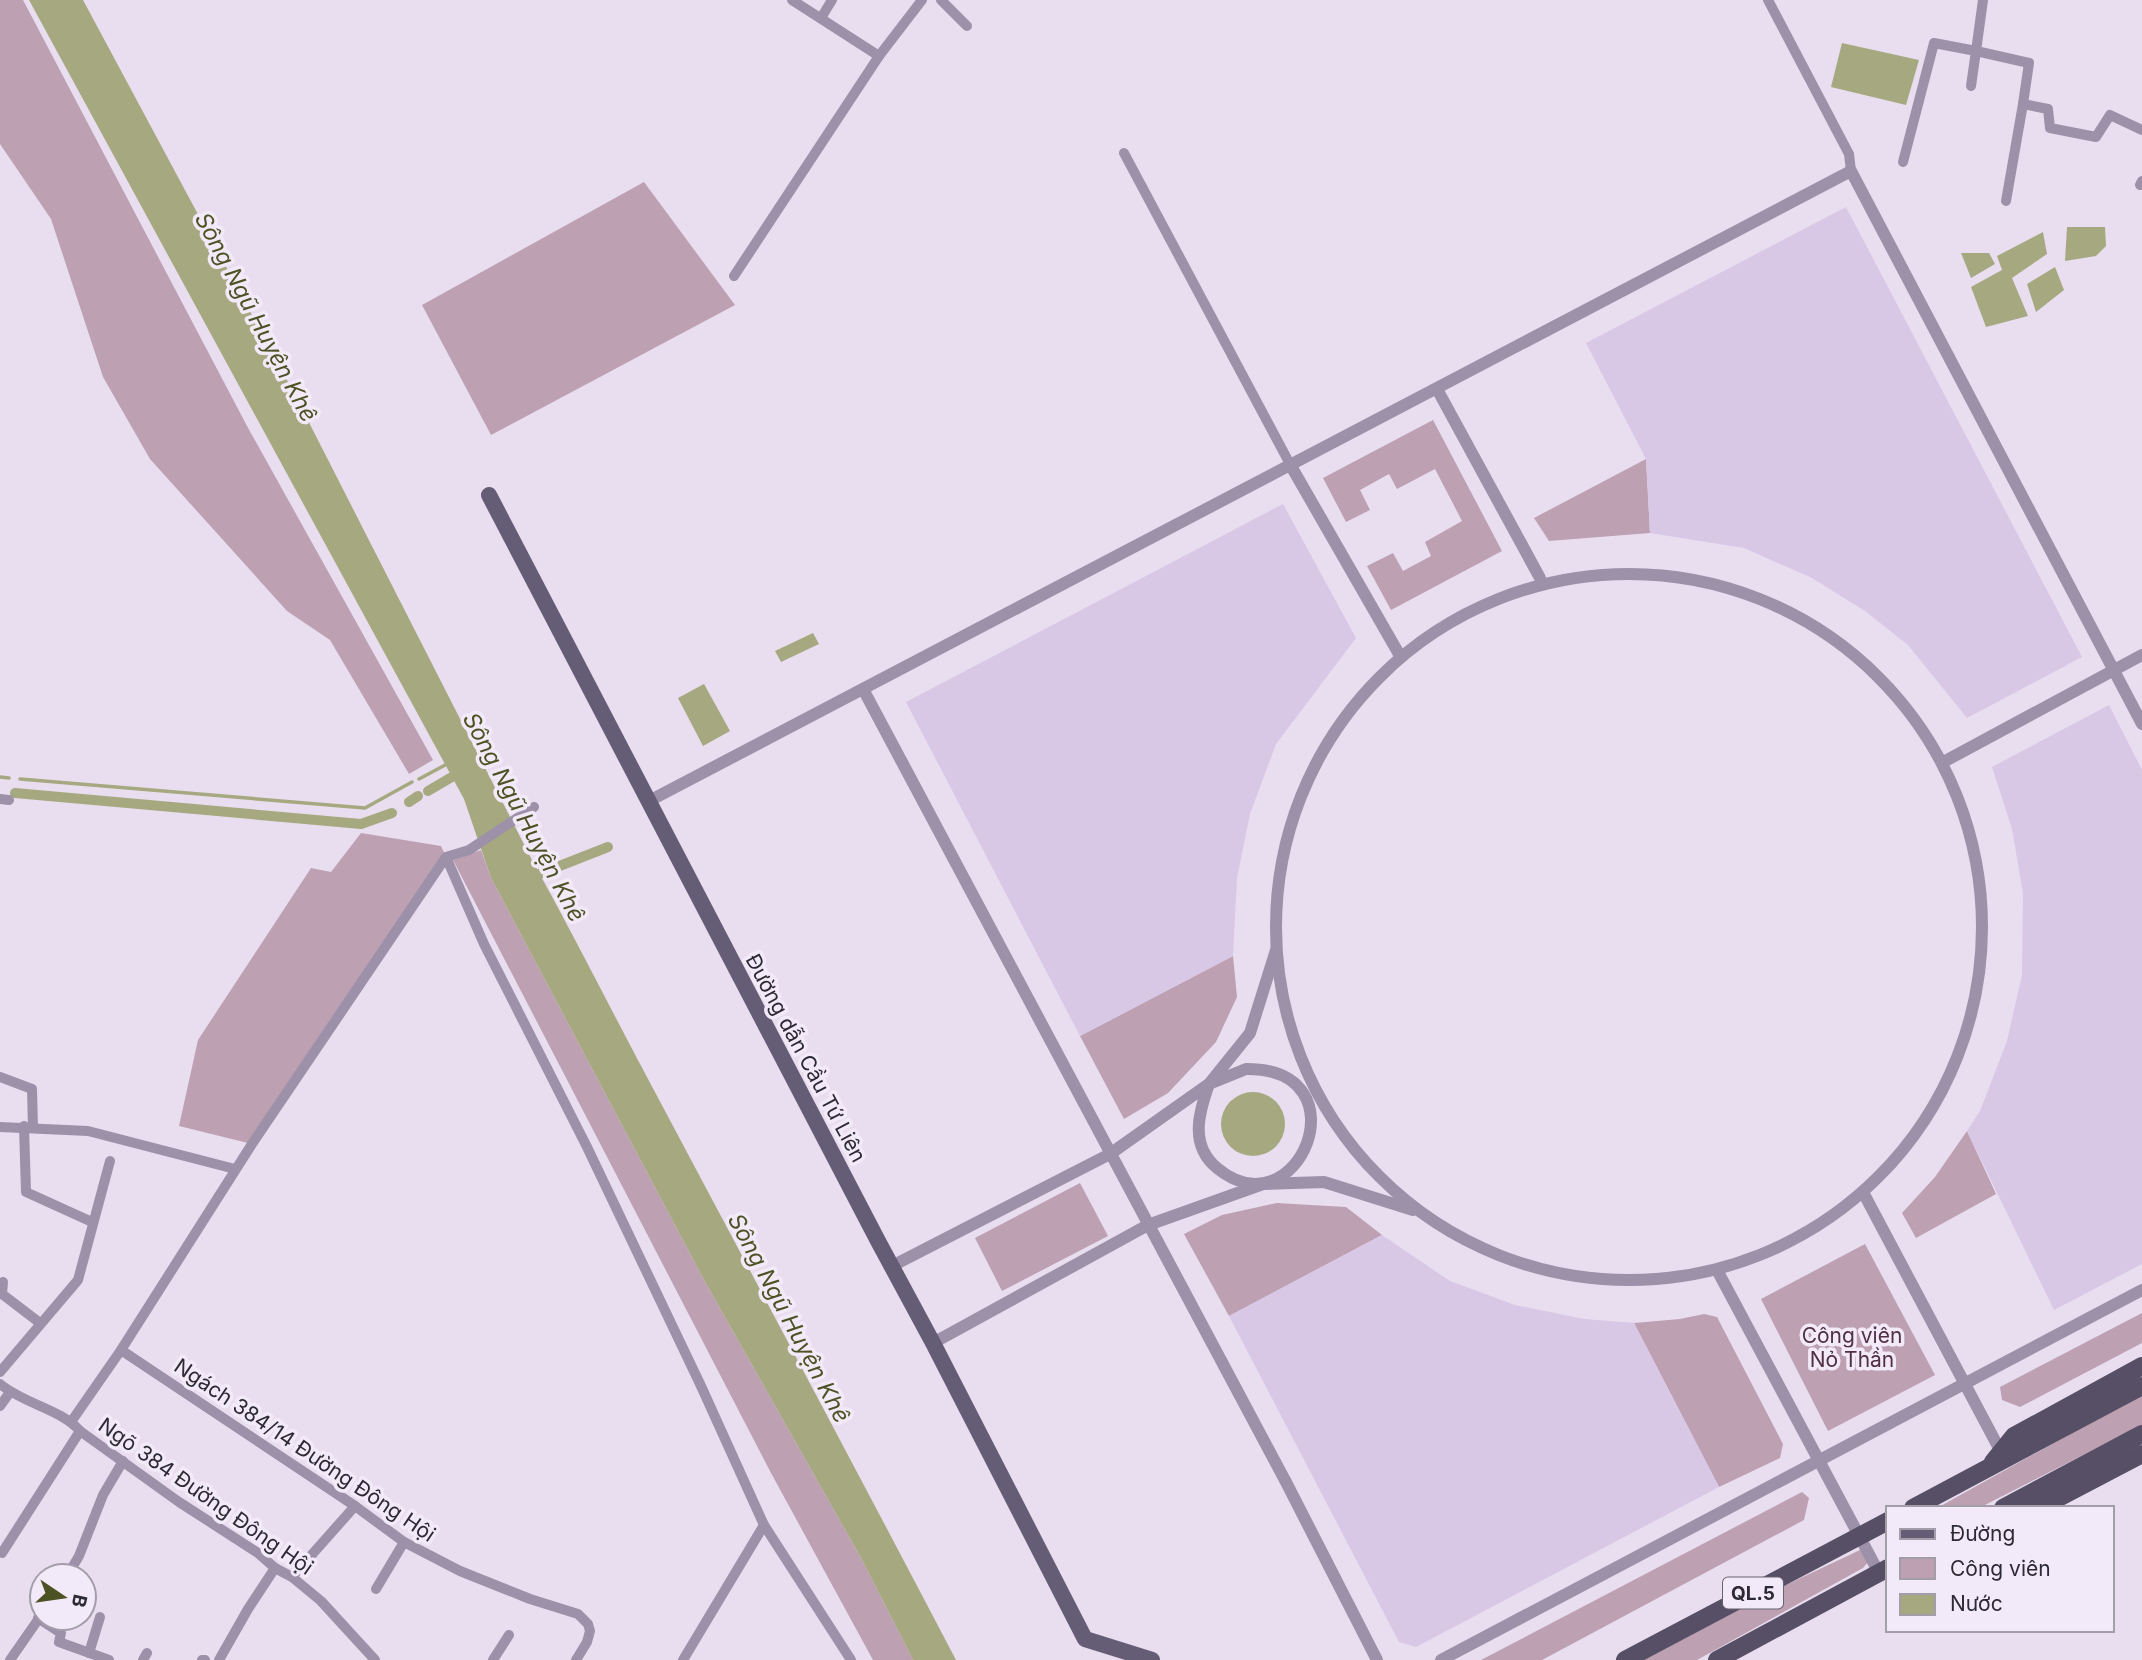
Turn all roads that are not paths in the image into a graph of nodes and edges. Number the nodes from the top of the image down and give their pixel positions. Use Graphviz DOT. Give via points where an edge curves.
graph roads {
  1 [pos="832,0"];
  2 [pos="921,0"];
  3 [pos="941,0"];
  4 [pos="1768,0"];
  5 [pos="1983,0"];
  6 [pos="797,1"];
  7 [pos="821,18"];
  8 [pos="967,26"];
  9 [pos="1976,51"];
  10 [pos="879,56"];
  11 [pos="1971,86"];
  12 [pos="2023,104"];
  13 [pos="2142,130"];
  14 [pos="1124,153"];
  15 [pos="1903,162"];
  16 [pos="1851,171"];
  17 [pos="2007,201"];
  18 [pos="734,276"];
  19 [pos="1437,389"];
  20 [pos="1291,466"];
  21 [pos="489,495"];
  22 [pos="1540,578"];
  23 [pos="1399,654"];
  24 [pos="2142,655"];
  25 [pos="2113,670"];
  26 [pos="863,690"];
  27 [pos="2142,724"];
  28 [pos="1947,760"];
  29 [pos="649,802"];
  30 [pos="534,807"];
  31 [pos="446,857"];
  32 [pos="1277,946"];
  33 [pos="0,1077"];
  34 [pos="1209,1084"];
  35 [pos="1306,1094"];
  36 [pos="0,1127"];
  37 [pos="28,1127"];
  38 [pos="1110,1153"];
  39 [pos="110,1161"];
  40 [pos="235,1169"];
  41 [pos="1263,1184"];
  42 [pos="1864,1194"];
  43 [pos="1424,1213"];
  44 [pos="92,1222"];
  45 [pos="1148,1225"];
  46 [pos="892,1266"];
  47 [pos="1717,1270"];
  48 [pos="3,1282"];
  49 [pos="2142,1290"];
  50 [pos="40,1323"];
  51 [pos="933,1343"];
  52 [pos="121,1350"];
  53 [pos="2142,1366"];
  54 [pos="0,1371"];
  55 [pos="0,1384"];
  56 [pos="1965,1384"];
  57 [pos="2142,1386"];
  58 [pos="10,1392"];
  59 [pos="0,1406"];
  60 [pos="2072,1414"];
  61 [pos="71,1422"];
  62 [pos="80,1431"];
  63 [pos="2142,1434"];
  64 [pos="2001,1452"];
  65 [pos="2142,1454"];
  66 [pos="123,1461"];
  67 [pos="1818,1461"];
  68 [pos="1989,1468"];
  69 [pos="2089,1472"];
  70 [pos="355,1506"];
  71 [pos="1917,1506"];
  72 [pos="2008,1506"];
  73 [pos="2042,1506"];
  74 [pos="1886,1522"];
  75 [pos="764,1525"];
  76 [pos="1860,1536"];
  77 [pos="404,1542"];
  78 [pos="2,1553"];
  79 [pos="75,1562"];
  80 [pos="275,1568"];
  81 [pos="1884,1571"];
  82 [pos="292,1577"];
  83 [pos="376,1589"];
  84 [pos="100,1617"];
  85 [pos="29,1632"];
  86 [pos="60,1632"];
  87 [pos="509,1635"];
  88 [pos="89,1653"];
  89 [pos="10,1660"];
  90 [pos="109,1660"];
  91 [pos="219,1660"];
  92 [pos="375,1660"];
  93 [pos="492,1660"];
  94 [pos="576,1660"];
  95 [pos="683,1660"];
  96 [pos="851,1660"];
  97 [pos="1152,1660"];
  98 [pos="1377,1660"];
  99 [pos="1441,1660"];
  100 [pos="1614,1660"];
  101 [pos="1626,1660"];
  102 [pos="1717,1660"];
  1 -- 7 [label="street"];
  2 -- 10 [label="street"];
  3 -- 8 [label="street"];
  4 -- 16 [label="street" via="1849,154"];
  5 -- 9 [label="street"];
  6 -- 7 [label="street"];
  7 -- 10 [label="street"];
  9 -- 11 [label="street"];
  9 -- 12 [label="street" via="2029,63"];
  9 -- 15 [label="street" via="1934,43"];
  10 -- 18 [label="street"];
  12 -- 13 [label="street" via="2048,108 2050,128 2096,137 2110,116"];
  12 -- 17 [label="street"];
  14 -- 20 [label="street"];
  16 -- 19 [label="street"];
  16 -- 25 [label="street"];
  19 -- 20 [label="street"];
  19 -- 22 [label="street"];
  20 -- 23 [label="street"];
  20 -- 26 [label="street"];
  21 -- 29 [label="main road, Đường dẫn Cầu Tứ Liên"];
  22 -- 23 [label="street" via="1479,605"];
  22 -- 28 [label="street" via="1632,568 1751,601 1861,660"];
  23 -- 32 [label="street" via="1321,762 1296,816 1279,883"];
  24 -- 25 [label="street"];
  25 -- 27 [label="street"];
  25 -- 28 [label="street"];
  26 -- 29 [label="street"];
  26 -- 38 [label="street"];
  28 -- 42 [label="street" via="1981,880 1982,943 1974,991 1967,1027 1921,1128 1890,1171"];
  29 -- 46 [label="main road, Đường dẫn Cầu Tứ Liên"];
  30 -- 31 [label="street" via="469,850"];
  31 -- 40 [label="street"];
  31 -- 75 [label="street"];
  32 -- 34 [label="street" via="1250,1033"];
  32 -- 35 [label="street" via="1285,1018"];
  33 -- 37 [label="street" via="32,1089"];
  34 -- 35 [label="street" via="1245,1069 1264,1069 1281,1074"];
  34 -- 38 [label="street"];
  34 -- 41 [label="street" via="1198,1117 1204,1152 1228,1176"];
  35 -- 41 [label="street" via="1311,1118 1305,1152 1294,1166"];
  35 -- 43 [label="street" via="1370,1174"];
  36 -- 37 [label="street"];
  37 -- 40 [label="street" via="88,1131"];
  37 -- 44 [label="street" via="26,1192"];
  38 -- 45 [label="street"];
  38 -- 46 [label="street"];
  39 -- 44 [label="street"];
  40 -- 52 [label="street"];
  41 -- 43 [label="street" via="1324,1182"];
  41 -- 45 [label="street"];
  42 -- 47 [label="street" via="1825,1223"];
  42 -- 56 [label="street"];
  43 -- 47 [label="street" via="1472,1243 1593,1274 1637,1278"];
  44 -- 50 [label="street" via="78,1280"];
  45 -- 51 [label="street"];
  45 -- 98 [label="street"];
  46 -- 51 [label="main road, Đường dẫn Cầu Tứ Liên"];
  47 -- 67 [label="street"];
  48 -- 50 [label="street" via="2,1294"];
  49 -- 56 [label="street"];
  50 -- 54 [label="street"];
  51 -- 97 [label="main road, Đường dẫn Cầu Tứ Liên" via="1085,1639"];
  52 -- 61 [label="street"];
  52 -- 70 [label="street, Ngách 384/14 Đường Đông Hội"];
  53 -- 60 [label="highway"];
  55 -- 58 [label="street, Ngõ 384 Đường Đông Hội"];
  56 -- 64 [label="street"];
  56 -- 67 [label="street"];
  57 -- 60 [label="highway"];
  58 -- 59 [label="street"];
  58 -- 61 [label="street, Ngõ 384 Đường Đông Hội"];
  60 -- 64 [label="highway" via="2014,1436"];
  60 -- 68 [label="highway"];
  61 -- 62 [label="street, Ngõ 384 Đường Đông Hội"];
  62 -- 66 [label="street, Ngõ 384 Đường Đông Hội"];
  62 -- 78 [label="street"];
  63 -- 69 [label="highway"];
  64 -- 68 [label="highway"];
  65 -- 69 [label="highway"];
  66 -- 79 [label="street" via="103,1495"];
  66 -- 80 [label="street, Ngõ 384 Đường Đông Hội"];
  67 -- 76 [label="street"];
  67 -- 99 [label="street"];
  68 -- 71 [label="highway"];
  69 -- 72 [label="highway"];
  69 -- 73 [label="highway"];
  70 -- 77 [label="street, Ngách 384/14 Đường Đông Hội"];
  70 -- 82 [label="street"];
  74 -- 76 [label="highway, QL.5"];
  75 -- 95 [label="street"];
  75 -- 96 [label="street"];
  76 -- 81 [label="street"];
  76 -- 101 [label="highway, QL.5"];
  77 -- 83 [label="street"];
  77 -- 94 [label="street, Ngách 384/14 Đường Đông Hội" via="460,1571 578,1614 590,1631"];
  80 -- 82 [label="street, Ngõ 384 Đường Đông Hội"];
  80 -- 91 [label="street"];
  81 -- 102 [label="highway, QL.5"];
  82 -- 92 [label="street, Ngõ 384 Đường Đông Hội" via="321,1601"];
  84 -- 88 [label="street"];
  85 -- 89 [label="street"];
  86 -- 88 [label="street" via="59,1642"];
  87 -- 93 [label="street"];
  88 -- 90 [label="street"];
  100 -- 101 [label="highway, QL.5"];
}
